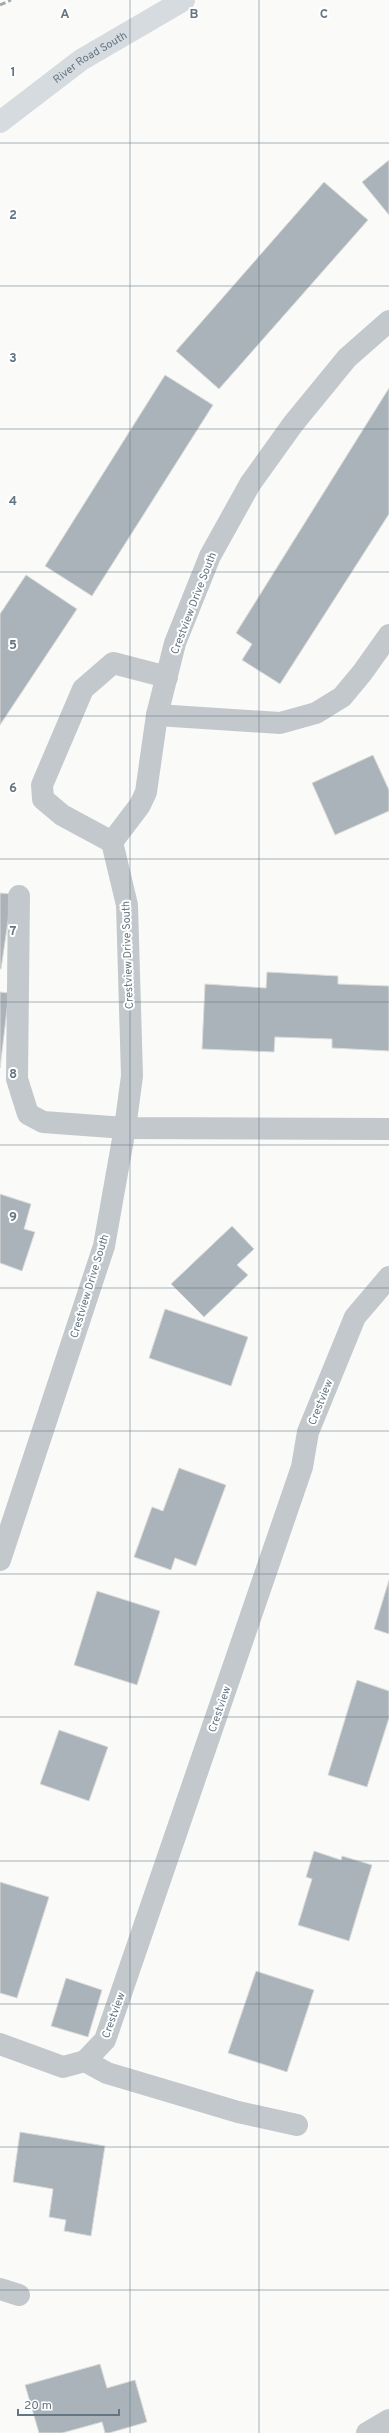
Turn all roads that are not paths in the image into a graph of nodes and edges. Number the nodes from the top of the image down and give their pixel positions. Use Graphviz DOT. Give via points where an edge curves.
graph roads {
  1 [pos="184,0"];
  2 [pos="0,122"];
  3 [pos="389,321"];
  4 [pos="389,635"];
  5 [pos="167,677"];
  6 [pos="157,715"];
  7 [pos="112,842"];
  8 [pos="19,896"];
  9 [pos="125,1128"];
  10 [pos="389,1129"];
  11 [pos="389,1277"];
  12 [pos="0,1560"];
  13 [pos="0,2044"];
  14 [pos="85,2061"];
  15 [pos="297,2125"];
  16 [pos="389,2420"];
  17 [pos="367,2433"];
  1 -- 2 [label="main road, River Road South" via="81,60"];
  3 -- 5 [label="street, Crestview Drive South" via="347,358 293,424 250,484 210,556 176,643"];
  4 -- 6 [label="street" via="342,696 316,713 280,723"];
  5 -- 6 [label="street, Crestview Drive South"];
  5 -- 7 [label="street" via="113,663 83,689 42,785 43,799 62,815"];
  6 -- 7 [label="street, Crestview Drive South" via="146,792 140,805"];
  7 -- 9 [label="street, Crestview Drive South" via="127,905 132,1076"];
  8 -- 9 [label="street" via="17,1079 28,1114 43,1122"];
  9 -- 10 [label="street"];
  9 -- 12 [label="street, Crestview Drive South" via="104,1246"];
  11 -- 14 [label="street, Crestview" via="355,1316 308,1432 302,1467 105,2040"];
  13 -- 14 [label="street" via="63,2066"];
  14 -- 15 [label="street" via="107,2073 238,2112"];
  16 -- 17 [label="street"];
}
